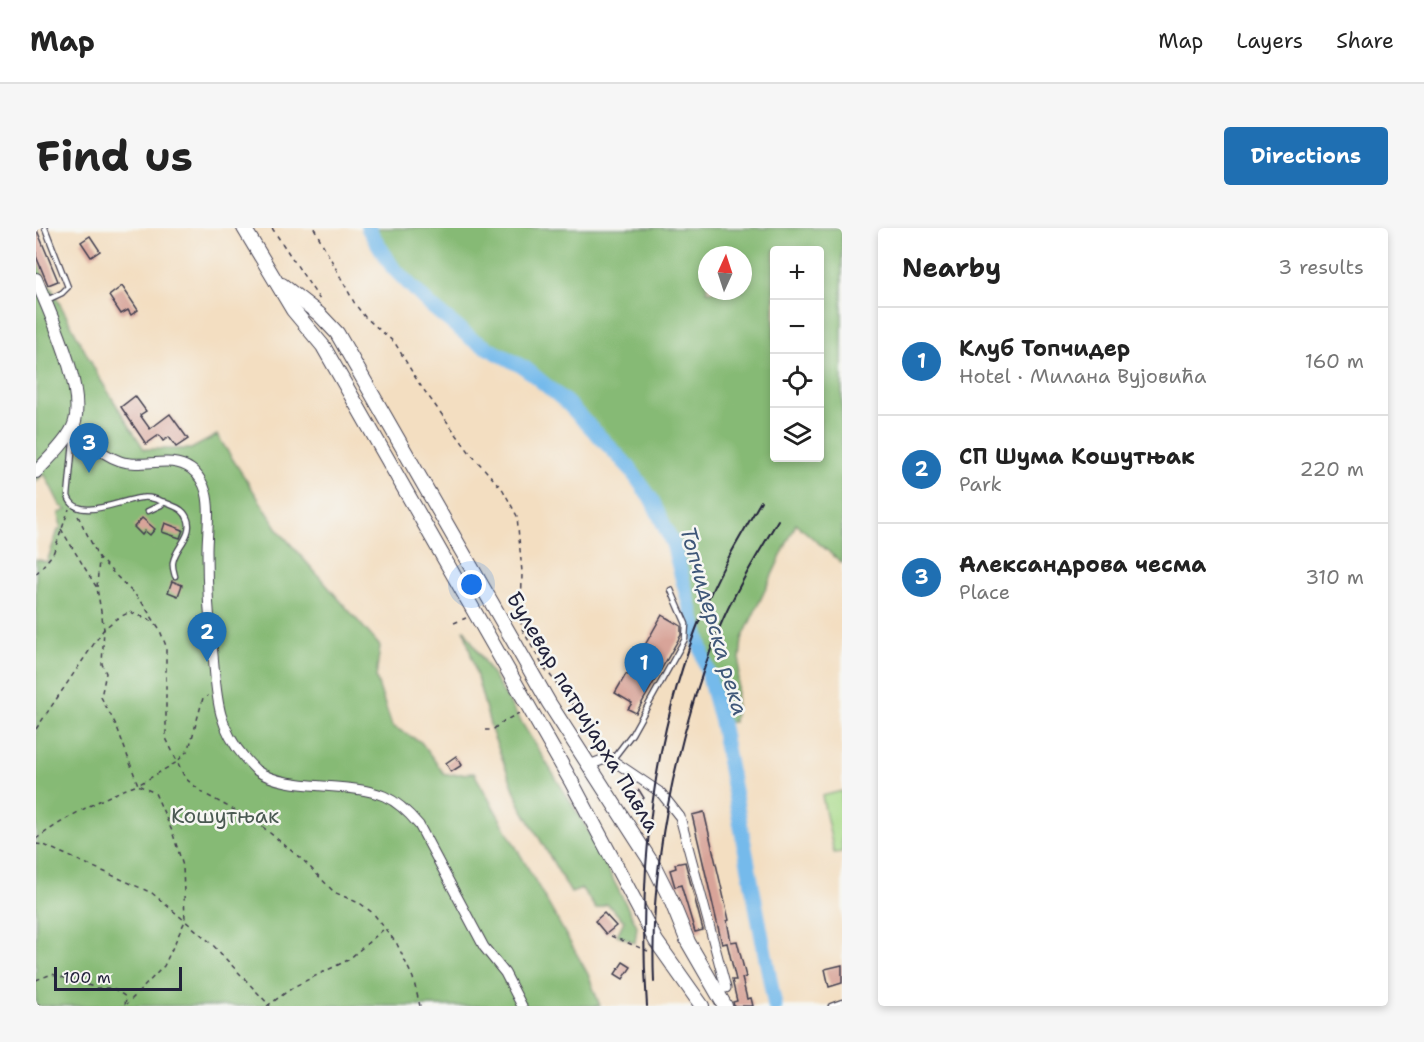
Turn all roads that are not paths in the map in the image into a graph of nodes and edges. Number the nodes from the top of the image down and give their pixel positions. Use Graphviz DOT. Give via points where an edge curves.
graph roads {
  1 [pos="45,228"];
  2 [pos="244,228"];
  3 [pos="270,273"];
  4 [pos="36,279"];
  5 [pos="45,301"];
  6 [pos="74,426"];
  7 [pos="36,472"];
  8 [pos="164,502"];
  9 [pos="148,511"];
  10 [pos="175,576"];
  11 [pos="671,590"];
  12 [pos="608,760"];
  13 [pos="589,765"];
  14 [pos="726,988"];
  15 [pos="842,1002"];
  16 [pos="522,1006"];
  17 [pos="702,1006"];
  18 [pos="725,1006"];
  19 [pos="831,1006"];
  1 -- 5 [label="lane" via="68,287"];
  2 -- 3 [label="main road, Булевар патријарха Павла"];
  3 -- 13 [label="main road, Булевар патријарха Павла" via="337,333 549,704"];
  3 -- 17 [label="main road, Булевар патријарха Павла" via="298,317 323,346 571,781 656,941"];
  4 -- 5 [label="street"];
  5 -- 6 [label="street" via="73,375"];
  6 -- 7 [label="street"];
  6 -- 8 [label="lane" via="70,502 86,510 140,497"];
  6 -- 16 [label="street" via="98,449 116,459 129,463 174,463 190,468 202,482 207,502 207,595 215,693 221,718 237,748 256,770 269,777 371,792 410,815"];
  8 -- 9 [label="lane"];
  8 -- 10 [label="lane" via="182,511 189,521 186,537 173,560"];
  11 -- 12 [label="lane" via="686,624 685,639 632,734"];
  12 -- 13 [label="street"];
  12 -- 14 [label="street" via="661,793 680,816"];
  13 -- 18 [label="main road, Булевар патријарха Павла" via="655,868 688,942"];
  15 -- 19 [label="lane"];
}
